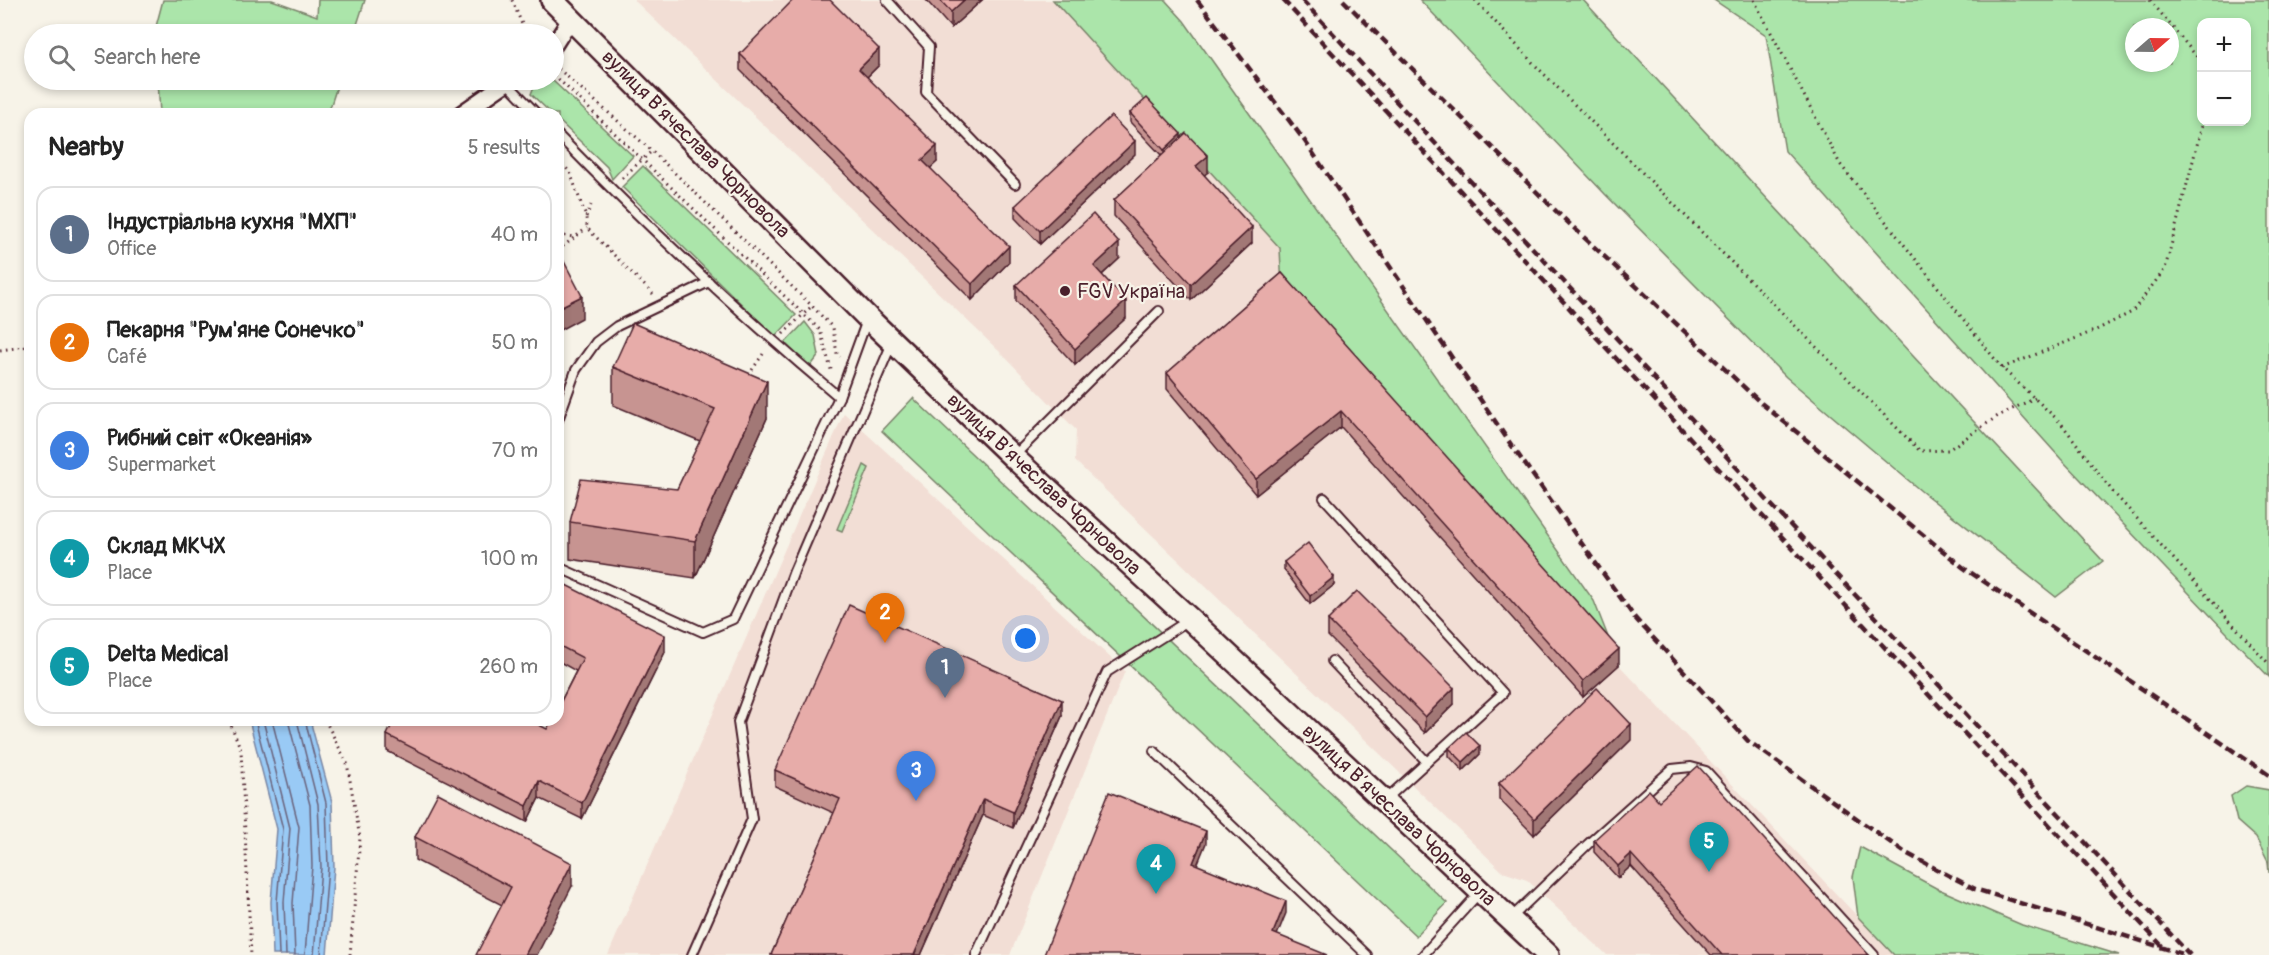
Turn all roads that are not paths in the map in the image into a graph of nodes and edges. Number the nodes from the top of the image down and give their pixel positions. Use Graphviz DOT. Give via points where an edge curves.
graph roads {
  1 [pos="552,0"];
  2 [pos="887,0"];
  3 [pos="571,18"];
  4 [pos="564,29"];
  5 [pos="495,90"];
  6 [pos="516,90"];
  7 [pos="470,108"];
  8 [pos="532,108"];
  9 [pos="564,141"];
  10 [pos="1015,184"];
  11 [pos="709,282"];
  12 [pos="1160,311"];
  13 [pos="868,318"];
  14 [pos="893,342"];
  15 [pos="839,397"];
  16 [pos="564,403"];
  17 [pos="1013,458"];
  18 [pos="1324,498"];
  19 [pos="564,570"];
  20 [pos="1190,619"];
  21 [pos="1332,661"];
  22 [pos="1154,751"];
  23 [pos="1427,762"];
  24 [pos="1384,801"];
  25 [pos="1480,891"];
  26 [pos="1509,919"];
  27 [pos="692,955"];
  28 [pos="976,955"];
  29 [pos="1367,955"];
  30 [pos="1423,955"];
  31 [pos="1548,955"];
  32 [pos="1874,955"];
  1 -- 3 [label="main road, вулиця Вʼячеслава Чорновола"];
  2 -- 10 [label="lane" via="929,47 926,92"];
  3 -- 4 [label="street"];
  3 -- 13 [label="main road, вулиця Вʼячеслава Чорновола"];
  5 -- 7 [label="street"];
  6 -- 8 [label="lane"];
  9 -- 11 [label="lane"];
  11 -- 15 [label="lane"];
  11 -- 16 [label="lane" via="617,327 596,342 576,370"];
  12 -- 17 [label="lane"];
  13 -- 14 [label="main road, вулиця Вʼячеслава Чорновола"];
  13 -- 15 [label="lane"];
  14 -- 17 [label="main road, вулиця Вʼячеслава Чорновола"];
  14 -- 27 [label="lane" via="794,571 738,722 752,819"];
  15 -- 19 [label="lane" via="733,619 704,632"];
  17 -- 20 [label="main road, вулиця Вʼячеслава Чорновола"];
  18 -- 23 [label="lane" via="1503,693"];
  20 -- 24 [label="main road, вулиця Вʼячеслава Чорновола"];
  20 -- 28 [label="lane" via="1107,672"];
  21 -- 23 [label="lane"];
  22 -- 29 [label="lane"];
  23 -- 24 [label="lane"];
  24 -- 25 [label="main road, вулиця Вʼячеслава Чорновола"];
  25 -- 26 [label="main road, вулиця Вʼячеслава Чорновола"];
  25 -- 30 [label="lane"];
  26 -- 31 [label="main road, вулиця Вʼячеслава Чорновола"];
  26 -- 32 [label="lane" via="1672,769 1691,767 1706,771"];
}
